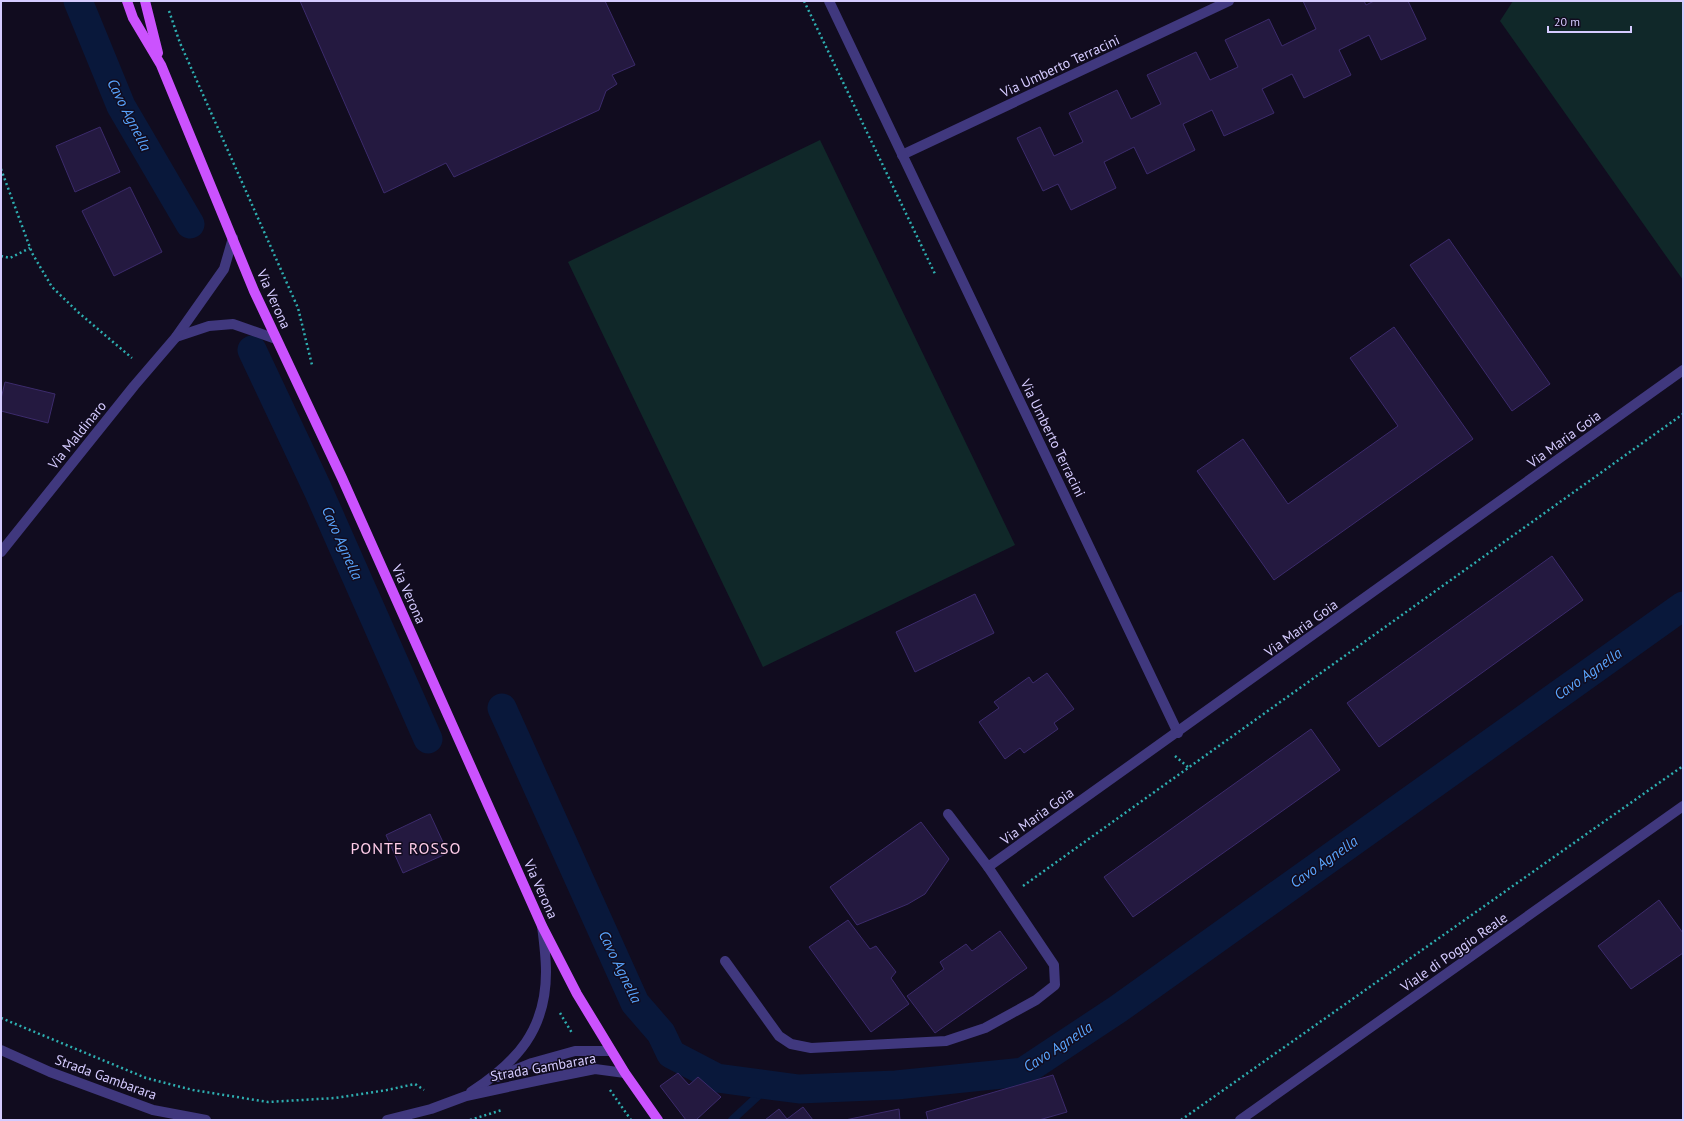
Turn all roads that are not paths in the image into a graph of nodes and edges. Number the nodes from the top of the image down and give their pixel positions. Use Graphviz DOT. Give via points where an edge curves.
graph roads {
  1 [pos="127,1"];
  2 [pos="145,1"];
  3 [pos="829,1"];
  4 [pos="1229,1"];
  5 [pos="161,65"];
  6 [pos="902,155"];
  7 [pos="233,238"];
  8 [pos="176,338"];
  9 [pos="276,339"];
  10 [pos="1683,370"];
  11 [pos="1,552"];
  12 [pos="1178,733"];
  13 [pos="1683,806"];
  14 [pos="948,814"];
  15 [pos="988,867"];
  16 [pos="542,926"];
  17 [pos="725,961"];
  18 [pos="1,1050"];
  19 [pos="611,1051"];
  20 [pos="625,1073"];
  21 [pos="492,1079"];
  22 [pos="466,1096"];
  23 [pos="206,1120"];
  24 [pos="387,1120"];
  25 [pos="658,1120"];
  26 [pos="1240,1120"];
  1 -- 5 [label="main road, Via Verona" via="133,18"];
  2 -- 5 [label="main road, Via Verona"];
  3 -- 6 [label="street, Via Umberto Terracini"];
  4 -- 6 [label="street, Via Umberto Terracini"];
  5 -- 7 [label="main road, Via Verona"];
  6 -- 12 [label="street, Via Umberto Terracini"];
  7 -- 8 [label="street, Via Maldinaro" via="224,269"];
  7 -- 9 [label="main road, Via Verona"];
  8 -- 9 [label="street, Via Maldinaro" via="209,326 233,324"];
  8 -- 11 [label="street, Via Maldinaro"];
  9 -- 16 [label="main road, Via Verona" via="342,478"];
  10 -- 12 [label="street, Via Maria Goia"];
  12 -- 15 [label="street, Via Maria Goia"];
  13 -- 26 [label="street, Viale di Poggio Reale"];
  14 -- 15 [label="street"];
  15 -- 17 [label="street" via="1054,965 1055,985 1036,1000 985,1028 946,1041 811,1048 791,1044 779,1036"];
  16 -- 19 [label="main road, Via Verona" via="577,994"];
  16 -- 21 [label="street, Strada Gambarara" via="546,972 542,1009 521,1052"];
  18 -- 23 [label="street, Strada Gambarara" via="50,1072 153,1110"];
  19 -- 20 [label="main road, Via Verona"];
  19 -- 21 [label="street, Strada Gambarara" via="575,1051 532,1063"];
  20 -- 22 [label="street, Strada Gambarara" via="595,1069"];
  20 -- 25 [label="main road, Via Verona"];
  21 -- 22 [label="street, Strada Gambarara"];
  22 -- 24 [label="street, Strada Gambarara" via="438,1107"];
}
